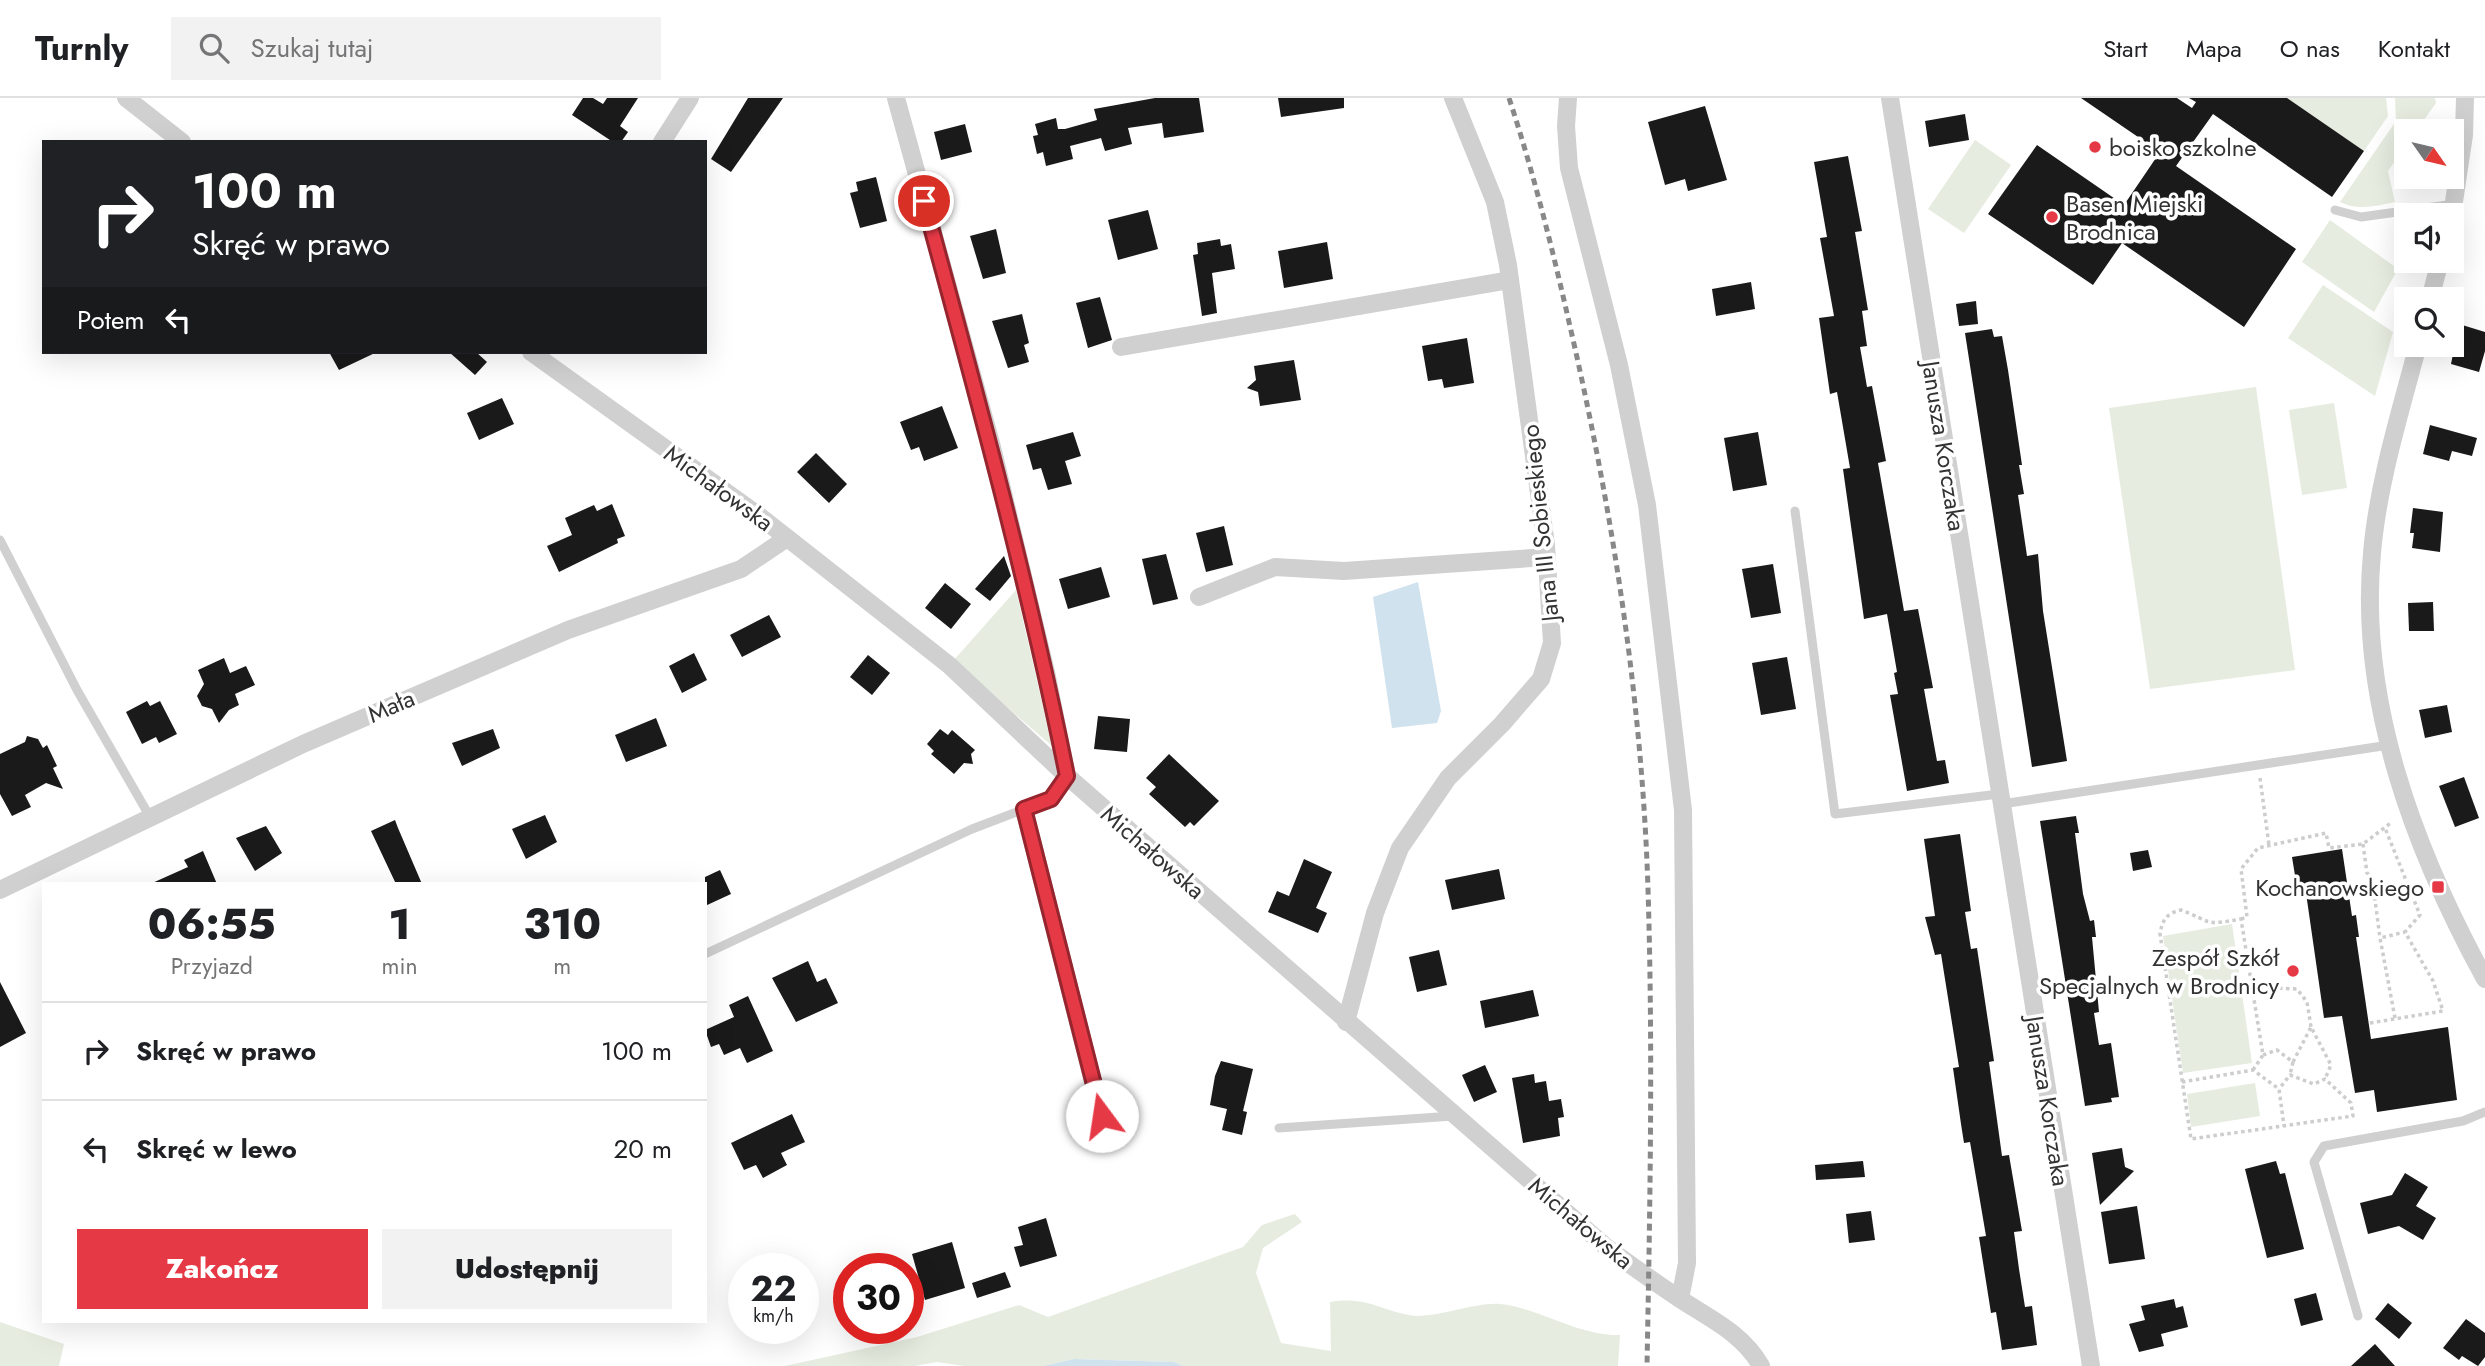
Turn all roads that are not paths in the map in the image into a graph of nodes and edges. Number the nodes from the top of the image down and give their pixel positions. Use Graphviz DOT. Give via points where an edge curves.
graph roads {
  1 [pos="126,98"];
  2 [pos="690,98"];
  3 [pos="1453,98"];
  4 [pos="1568,98"];
  5 [pos="1890,98"];
  6 [pos="2465,98"];
  7 [pos="902,99"];
  8 [pos="179,140"];
  9 [pos="663,140"];
  10 [pos="2454,203"];
  11 [pos="2335,211"];
  12 [pos="2394,214"];
  13 [pos="1510,280"];
  14 [pos="1121,347"];
  15 [pos="534,354"];
  16 [pos="2415,357"];
  17 [pos="1795,511"];
  18 [pos="787,538"];
  19 [pos="0,540"];
  20 [pos="1547,557"];
  21 [pos="1199,597"];
  22 [pos="2389,745"];
  23 [pos="1067,776"];
  24 [pos="1999,799"];
  25 [pos="1024,809"];
  26 [pos="150,817"];
  27 [pos="0,890"];
  28 [pos="707,953"];
  29 [pos="2485,979"];
  30 [pos="1346,1023"];
  31 [pos="2485,1112"];
  32 [pos="1102,1116"];
  33 [pos="1455,1116"];
  34 [pos="1279,1128"];
  35 [pos="1680,1299"];
  36 [pos="2358,1316"];
  37 [pos="1761,1366"];
  38 [pos="2091,1366"];
  1 -- 8 [label="street"];
  2 -- 9 [label="street"];
  3 -- 13 [label="street, Jana III Sobieskiego" via="1495,202"];
  4 -- 35 [label="street" via="1569,168 1619,365 1647,505 1683,810 1687,1263"];
  5 -- 24 [label="street, Janusza Korczaka"];
  6 -- 10 [label="street"];
  7 -- 23 [label="street" via="992,447"];
  11 -- 12 [label="lane" via="2361,217"];
  13 -- 14 [label="street"];
  13 -- 20 [label="street, Jana III Sobieskiego"];
  15 -- 18 [label="street, Michałowska"];
  16 -- 22 [label="street" via="2392,442 2372,552 2373,657"];
  17 -- 24 [label="lane" via="1835,814"];
  18 -- 23 [label="street, Michałowska" via="949,665"];
  18 -- 26 [label="street, Mała" via="741,569 568,630 303,744"];
  19 -- 26 [label="lane" via="77,690"];
  20 -- 21 [label="street" via="1344,571 1275,567"];
  20 -- 30 [label="street, Jana III Sobieskiego" via="1552,643 1541,679 1448,778 1400,848 1375,914"];
  22 -- 24 [label="lane"];
  22 -- 29 [label="street" via="2446,908"];
  23 -- 25 [label="lane" via="1051,799"];
  23 -- 30 [label="street, Michałowska"];
  24 -- 38 [label="street, Janusza Korczaka"];
  25 -- 28 [label="lane"];
  25 -- 32 [label="street"];
  26 -- 27 [label="street, Mała"];
  30 -- 33 [label="street, Michałowska"];
  31 -- 36 [label="lane" via="2463,1121 2324,1146 2314,1162"];
  33 -- 34 [label="lane"];
  33 -- 35 [label="street, Michałowska" via="1606,1247"];
  35 -- 37 [label="street, Michałowska" via="1743,1341"];
}
